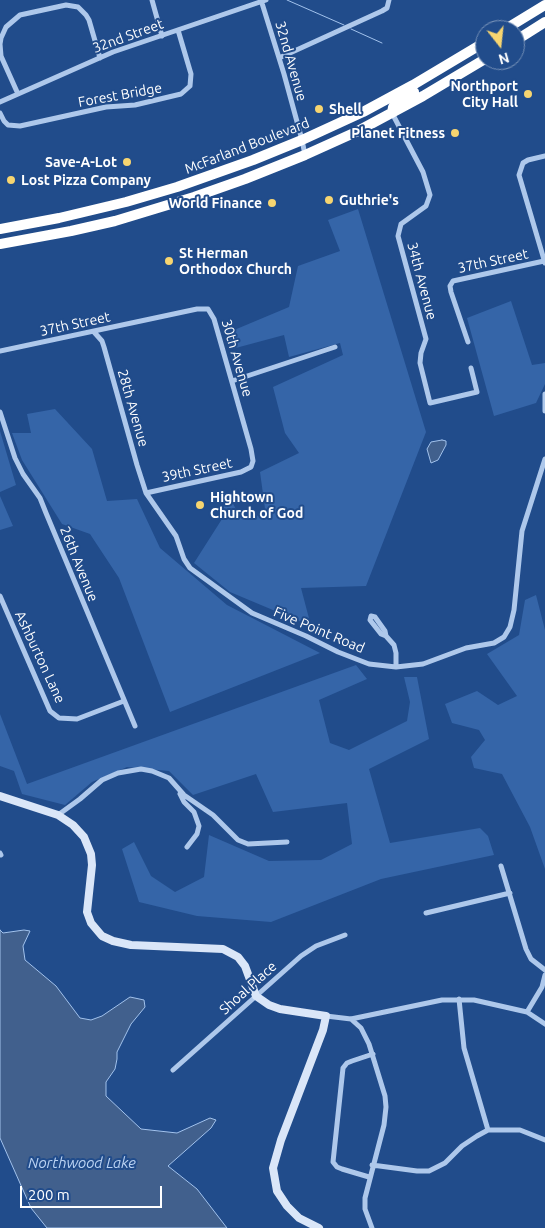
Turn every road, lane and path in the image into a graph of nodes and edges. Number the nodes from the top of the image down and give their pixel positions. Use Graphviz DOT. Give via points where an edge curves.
graph roads {
  1 [pos="152,0"];
  2 [pos="263,1"];
  3 [pos="389,2"];
  4 [pos="544,5"];
  5 [pos="520,20"];
  6 [pos="545,22"];
  7 [pos="178,30"];
  8 [pos="525,35"];
  9 [pos="162,36"];
  10 [pos="475,48"];
  11 [pos="100,58"];
  12 [pos="279,58"];
  13 [pos="475,65"];
  14 [pos="427,77"];
  15 [pos="18,94"];
  16 [pos="0,102"];
  17 [pos="0,113"];
  18 [pos="392,113"];
  19 [pos="302,140"];
  20 [pos="305,155"];
  21 [pos="545,156"];
  22 [pos="0,229"];
  23 [pos="0,244"];
  24 [pos="545,262"];
  25 [pos="155,318"];
  26 [pos="94,332"];
  27 [pos="468,342"];
  28 [pos="335,347"];
  29 [pos="0,351"];
  30 [pos="471,368"];
  31 [pos="232,381"];
  32 [pos="545,394"];
  33 [pos="545,411"];
  34 [pos="0,412"];
  35 [pos="545,459"];
  36 [pos="251,467"];
  37 [pos="146,493"];
  38 [pos="0,596"];
  39 [pos="3,611"];
  40 [pos="370,614"];
  41 [pos="396,666"];
  42 [pos="124,702"];
  43 [pos="134,726"];
  44 [pos="180,791"];
  45 [pos="1,798"];
  46 [pos="58,815"];
  47 [pos="287,842"];
  48 [pos="187,847"];
  49 [pos="501,866"];
  50 [pos="510,893"];
  51 [pos="426,913"];
  52 [pos="345,935"];
  53 [pos="545,970"];
  54 [pos="545,975"];
  55 [pos="256,996"];
  56 [pos="459,999"];
  57 [pos="527,1012"];
  58 [pos="326,1016"];
  59 [pos="363,1017"];
  60 [pos="351,1019"];
  61 [pos="545,1024"];
  62 [pos="361,1028"];
  63 [pos="373,1054"];
  64 [pos="173,1070"];
  65 [pos="488,1130"];
  66 [pos="545,1140"];
  67 [pos="372,1165"];
  68 [pos="369,1177"];
  69 [pos="319,1228"];
  70 [pos="372,1228"];
  1 -- 9 [label="street"];
  2 -- 7 [label="street, 32nd Street"];
  2 -- 12 [label="street, 32nd Avenue"];
  3 -- 12 [label="street" via="387,8 377,14"];
  4 -- 5 [label="highway"];
  6 -- 8 [label="highway"];
  7 -- 9 [label="street, 32nd Street"];
  7 -- 17 [label="street, Forest Bridge" via="191,74 190,86 181,94 20,126 8,125"];
  9 -- 11 [label="street, 32nd Street"];
  10 -- 14 [label="highway, McFarland Boulevard"];
  11 -- 15 [label="street, 32nd Street"];
  11 -- 15 [label="street" via="89,20 78,7 66,5 20,15 6,27 0,44 1,56"];
  12 -- 19 [label="street, 32nd Avenue"];
  13 -- 18 [label="highway, McFarland Boulevard"];
  14 -- 18 [label="highway" via="425,84 393,107"];
  14 -- 19 [label="highway, McFarland Boulevard"];
  15 -- 16 [label="street, 32nd Street"];
  18 -- 20 [label="highway, McFarland Boulevard"];
  18 -- 30 [label="street, 34th Avenue" via="423,172 430,195 426,206 401,224 398,236 426,339 420,363 430,403 477,392"];
  19 -- 20 [label="street, 32nd Avenue"];
  19 -- 22 [label="highway, McFarland Boulevard" via="160,193 76,215"];
  20 -- 23 [label="highway, McFarland Boulevard" via="151,211"];
  21 -- 24 [label="street" via="528,160 520,169 520,180"];
  24 -- 27 [label="street, 37th Street" via="453,281 450,286"];
  25 -- 26 [label="street, 37th Street"];
  25 -- 31 [label="street, 30th Avenue" via="208,309 214,318"];
  26 -- 29 [label="street, 37th Street"];
  26 -- 37 [label="street, 28th Avenue" via="106,352"];
  28 -- 31 [label="street"];
  31 -- 36 [label="street, 30th Avenue" via="251,449"];
  32 -- 33 [label="street"];
  34 -- 42 [label="street, 26th Avenue" via="15,458 40,498"];
  35 -- 41 [label="street, Five Point Road" via="522,531 514,610 504,637 423,664"];
  36 -- 37 [label="street, 39th Street"];
  37 -- 41 [label="street, Five Point Road" via="176,536 190,568 242,607 369,664"];
  38 -- 39 [label="street, Ashburton Lane"];
  39 -- 42 [label="street, Ashburton Lane" via="50,711 59,718 77,719"];
  40 -- 41 [label="street" via="394,645"];
  42 -- 43 [label="street, 26th Avenue"];
  44 -- 46 [label="street" via="164,774 129,770 102,780"];
  44 -- 47 [label="street" via="213,815 238,840 248,844"];
  44 -- 48 [label="street" via="199,826"];
  45 -- 46 [label="street"];
  46 -- 55 [label="street" via="77,829 89,848 92,865 87,912 91,924 102,936 137,945 223,949 233,953 245,966"];
  49 -- 50 [label="street"];
  50 -- 51 [label="street"];
  50 -- 53 [label="street" via="526,949 531,959"];
  52 -- 55 [label="street, Shoal Place" via="316,946 301,956"];
  54 -- 57 [label="street" via="542,987"];
  55 -- 58 [label="street" via="280,1009"];
  55 -- 64 [label="street, Shoal Place"];
  56 -- 57 [label="street"];
  56 -- 59 [label="street"];
  56 -- 65 [label="street" via="464,1048"];
  57 -- 61 [label="street"];
  58 -- 60 [label="street"];
  58 -- 69 [label="street" via="273,1168 277,1191 287,1206 299,1218"];
  59 -- 60 [label="street"];
  59 -- 62 [label="street"];
  60 -- 62 [label="street"];
  62 -- 63 [label="street"];
  63 -- 67 [label="street" via="386,1108"];
  63 -- 68 [label="street" via="347,1063 343,1068 333,1162 337,1167"];
  65 -- 66 [label="street" via="520,1130"];
  65 -- 67 [label="street" via="462,1146 445,1163 429,1171"];
  67 -- 68 [label="street"];
  68 -- 70 [label="street" via="365,1204"];
}
